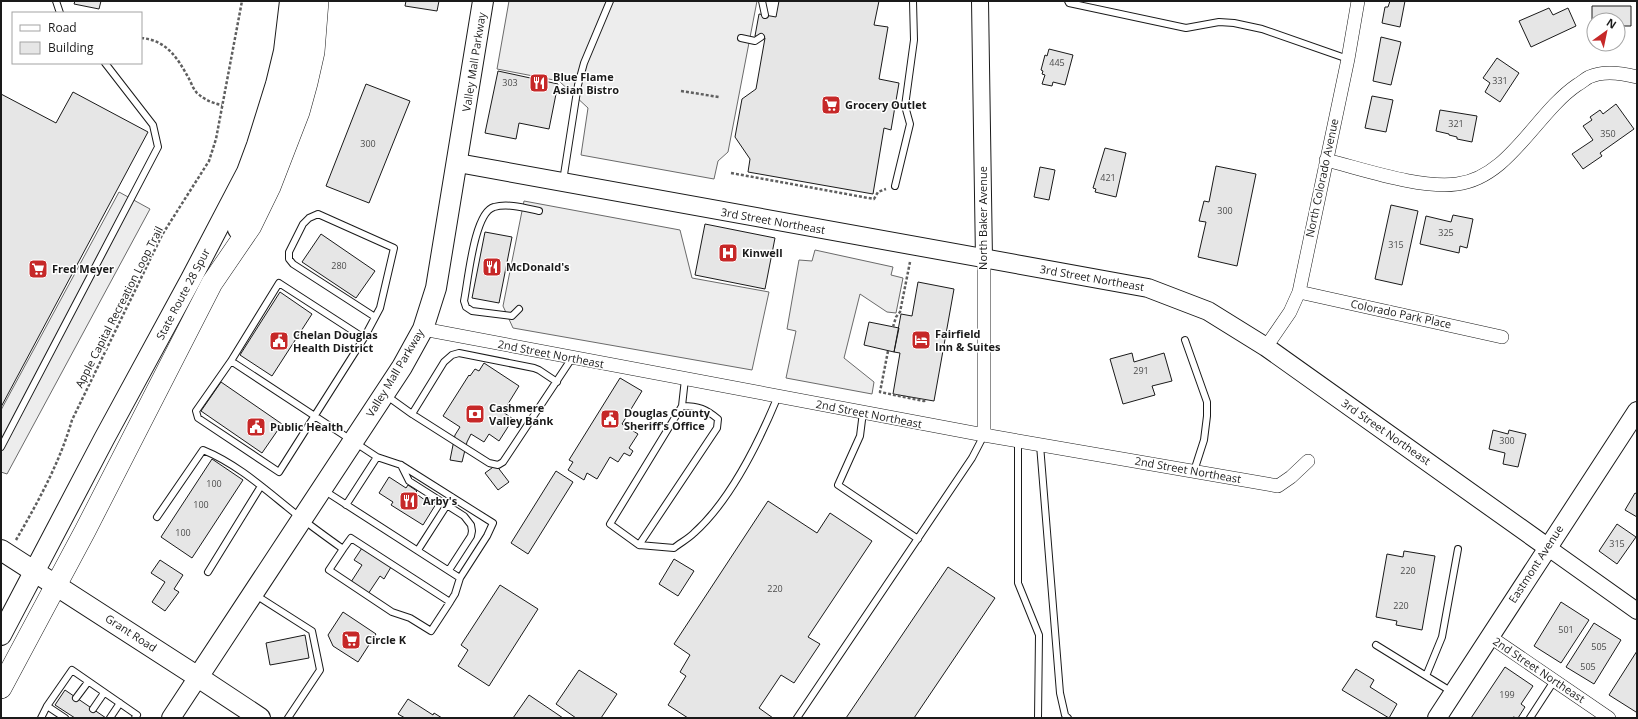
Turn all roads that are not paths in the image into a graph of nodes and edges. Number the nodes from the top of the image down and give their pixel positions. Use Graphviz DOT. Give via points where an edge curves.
graph roads {
  1 [pos="56,1"];
  2 [pos="290,1"];
  3 [pos="305,1"];
  4 [pos="318,1"];
  5 [pos="483,1"];
  6 [pos="610,1"];
  7 [pos="762,1"];
  8 [pos="913,1"];
  9 [pos="980,1"];
  10 [pos="1068,1"];
  11 [pos="1358,1"];
  12 [pos="60,12"];
  13 [pos="765,15"];
  14 [pos="761,37"];
  15 [pos="741,38"];
  16 [pos="1348,59"];
  17 [pos="106,64"];
  18 [pos="1637,77"];
  19 [pos="1326,160"];
  20 [pos="458,163"];
  21 [pos="563,183"];
  22 [pos="895,186"];
  23 [pos="539,211"];
  24 [pos="984,259"];
  25 [pos="212,283"];
  26 [pos="1299,292"];
  27 [pos="520,309"];
  28 [pos="375,317"];
  29 [pos="423,329"];
  30 [pos="1502,336"];
  31 [pos="364,338"];
  32 [pos="1185,340"];
  33 [pos="1266,347"];
  34 [pos="572,358"];
  35 [pos="231,361"];
  36 [pos="685,379"];
  37 [pos="557,382"];
  38 [pos="384,394"];
  39 [pos="778,396"];
  40 [pos="682,406"];
  41 [pos="1637,411"];
  42 [pos="863,412"];
  43 [pos="412,414"];
  44 [pos="315,416"];
  45 [pos="984,435"];
  46 [pos="353,441"];
  47 [pos="1018,441"];
  48 [pos="1040,445"];
  49 [pos="1,447"];
  50 [pos="377,456"];
  51 [pos="1308,461"];
  52 [pos="401,465"];
  53 [pos="1194,471"];
  54 [pos="261,486"];
  55 [pos="322,489"];
  56 [pos="452,497"];
  57 [pos="346,505"];
  58 [pos="447,505"];
  59 [pos="156,517"];
  60 [pos="302,519"];
  61 [pos="918,539"];
  62 [pos="638,545"];
  63 [pos="1547,547"];
  64 [pos="343,549"];
  65 [pos="1458,549"];
  66 [pos="1,550"];
  67 [pos="418,550"];
  68 [pos="449,570"];
  69 [pos="35,572"];
  70 [pos="208,572"];
  71 [pos="460,578"];
  72 [pos="56,585"];
  73 [pos="253,594"];
  74 [pos="450,602"];
  75 [pos="1637,611"];
  76 [pos="1,635"];
  77 [pos="1489,636"];
  78 [pos="1376,645"];
  79 [pos="198,676"];
  80 [pos="1426,676"];
  81 [pos="1554,681"];
  82 [pos="88,682"];
  83 [pos="1,688"];
  84 [pos="1453,692"];
  85 [pos="104,693"];
  86 [pos="76,698"];
  87 [pos="120,703"];
  88 [pos="47,706"];
  89 [pos="93,709"];
  90 [pos="65,716"];
  91 [pos="41,718"];
  92 [pos="110,718"];
  93 [pos="135,718"];
  94 [pos="172,718"];
  95 [pos="260,718"];
  96 [pos="288,718"];
  97 [pos="797,718"];
  98 [pos="1038,718"];
  99 [pos="1068,718"];
  100 [pos="1437,718"];
  101 [pos="1530,718"];
  102 [pos="1609,718"];
  1 -- 12 [label="lane"];
  2 -- 69 [label="main road, State Route 28 Spur" via="285,45 276,84 247,172"];
  3 -- 25 [label="main road, State Route 28 Spur" via="299,49 278,134 252,200"];
  4 -- 25 [label="highway" via="314,52 307,83 278,168 251,226"];
  5 -- 20 [label="main road, Valley Mall Parkway"];
  6 -- 21 [label="lane" via="584,63"];
  7 -- 13 [label="lane"];
  8 -- 22 [label="lane" via="914,40 905,106 910,124"];
  9 -- 24 [label="street, North Baker Avenue"];
  10 -- 16 [label="lane" via="1186,28 1219,22 1234,23 1262,29"];
  11 -- 16 [label="street, North Colorado Avenue"];
  14 -- 15 [label="lane" via="755,41"];
  16 -- 19 [label="street, North Colorado Avenue"];
  17 -- 49 [label="lane" via="152,125 158,148"];
  18 -- 19 [label="street" via="1605,73 1589,77 1559,100 1503,162 1471,181 1435,185"];
  19 -- 26 [label="street, North Colorado Avenue"];
  20 -- 21 [label="main road, 3rd Street Northeast"];
  20 -- 29 [label="main road, Valley Mall Parkway" via="436,288"];
  21 -- 24 [label="main road, 3rd Street Northeast"];
  23 -- 27 [label="lane" via="505,206 492,207 483,216 477,231 464,301 466,307 472,311 512,316"];
  24 -- 33 [label="main road, 3rd Street Northeast" via="1148,288 1208,311"];
  24 -- 45 [label="street, North Baker Avenue"];
  25 -- 72 [label="highway"];
  26 -- 30 [label="street, Colorado Park Place"];
  26 -- 33 [label="street, North Colorado Avenue" via="1290,312"];
  28 -- 28 [label="lane" via="380,308 394,248 318,214 309,218 288,252 289,259"];
  28 -- 31 [label="lane"];
  29 -- 34 [label="street, 2nd Street Northeast"];
  29 -- 38 [label="main road, Valley Mall Parkway"];
  31 -- 35 [label="lane" via="279,283"];
  31 -- 44 [label="lane"];
  32 -- 53 [label="lane" via="1207,402 1204,440"];
  33 -- 63 [label="main road, 3rd Street Northeast"];
  34 -- 36 [label="street, 2nd Street Northeast"];
  34 -- 37 [label="lane"];
  35 -- 44 [label="lane"];
  35 -- 44 [label="lane" via="196,411 198,418 279,472"];
  36 -- 39 [label="street, 2nd Street Northeast"];
  36 -- 40 [label="lane"];
  37 -- 43 [label="lane" via="534,368 459,353 444,362"];
  37 -- 43 [label="lane" via="503,462 498,465 489,463"];
  38 -- 43 [label="lane"];
  38 -- 46 [label="main road, Valley Mall Parkway"];
  39 -- 42 [label="street, 2nd Street Northeast"];
  39 -- 62 [label="lane" via="766,425 729,492 693,534 674,548"];
  40 -- 62 [label="lane" via="610,524"];
  40 -- 62 [label="lane" via="696,406 710,412 718,419 717,428"];
  41 -- 63 [label="main road, Eastmont Avenue"];
  42 -- 45 [label="street, 2nd Street Northeast"];
  42 -- 61 [label="lane" via="860,436 838,485"];
  44 -- 46 [label="lane"];
  45 -- 47 [label="street, 2nd Street Northeast"];
  45 -- 61 [label="lane" via="972,458"];
  46 -- 50 [label="lane"];
  46 -- 55 [label="main road, Valley Mall Parkway"];
  47 -- 48 [label="street, 2nd Street Northeast"];
  47 -- 98 [label="lane" via="1018,583 1039,635"];
  48 -- 53 [label="street, 2nd Street Northeast"];
  48 -- 99 [label="lane" via="1060,693"];
  50 -- 52 [label="lane"];
  50 -- 57 [label="lane"];
  51 -- 53 [label="street, 2nd Street Northeast" via="1278,486"];
  52 -- 56 [label="lane"];
  52 -- 58 [label="lane" via="409,481"];
  54 -- 59 [label="lane" via="220,456 204,450"];
  54 -- 60 [label="lane"];
  54 -- 70 [label="lane"];
  55 -- 57 [label="lane"];
  55 -- 60 [label="main road, Valley Mall Parkway"];
  56 -- 58 [label="lane"];
  56 -- 71 [label="lane" via="493,524"];
  57 -- 67 [label="lane"];
  58 -- 67 [label="lane"];
  58 -- 68 [label="lane" via="464,516 472,531"];
  60 -- 64 [label="lane"];
  60 -- 73 [label="main road, Valley Mall Parkway"];
  61 -- 97 [label="lane"];
  63 -- 75 [label="street, 3rd Street Northeast"];
  63 -- 77 [label="main road, Eastmont Avenue"];
  64 -- 74 [label="lane" via="351,538"];
  64 -- 74 [label="lane" via="329,570 392,612 410,618 430,632"];
  65 -- 80 [label="lane" via="1442,637"];
  66 -- 69 [label="main road, Grant Road"];
  67 -- 68 [label="lane"];
  68 -- 71 [label="lane"];
  69 -- 72 [label="main road, Grant Road"];
  69 -- 76 [label="main road, State Route 28 Spur"];
  71 -- 74 [label="lane"];
  72 -- 79 [label="main road, Grant Road"];
  72 -- 83 [label="highway"];
  73 -- 79 [label="main road, Valley Mall Parkway"];
  73 -- 96 [label="lane" via="312,631 320,670"];
  77 -- 81 [label="street, 2nd Street Northeast"];
  77 -- 84 [label="main road, Eastmont Avenue"];
  78 -- 80 [label="lane"];
  79 -- 94 [label="main road"];
  79 -- 95 [label="main road, Grant Road"];
  80 -- 84 [label="lane"];
  81 -- 101 [label="lane"];
  81 -- 102 [label="street, 2nd Street Northeast"];
  82 -- 85 [label="lane"];
  82 -- 86 [label="lane"];
  82 -- 88 [label="lane" via="72,670"];
  84 -- 100 [label="main road, Eastmont Avenue"];
  85 -- 87 [label="lane"];
  85 -- 89 [label="lane"];
  87 -- 92 [label="lane"];
  87 -- 93 [label="lane" via="137,715"];
  88 -- 90 [label="lane"];
  88 -- 91 [label="lane"];
}
